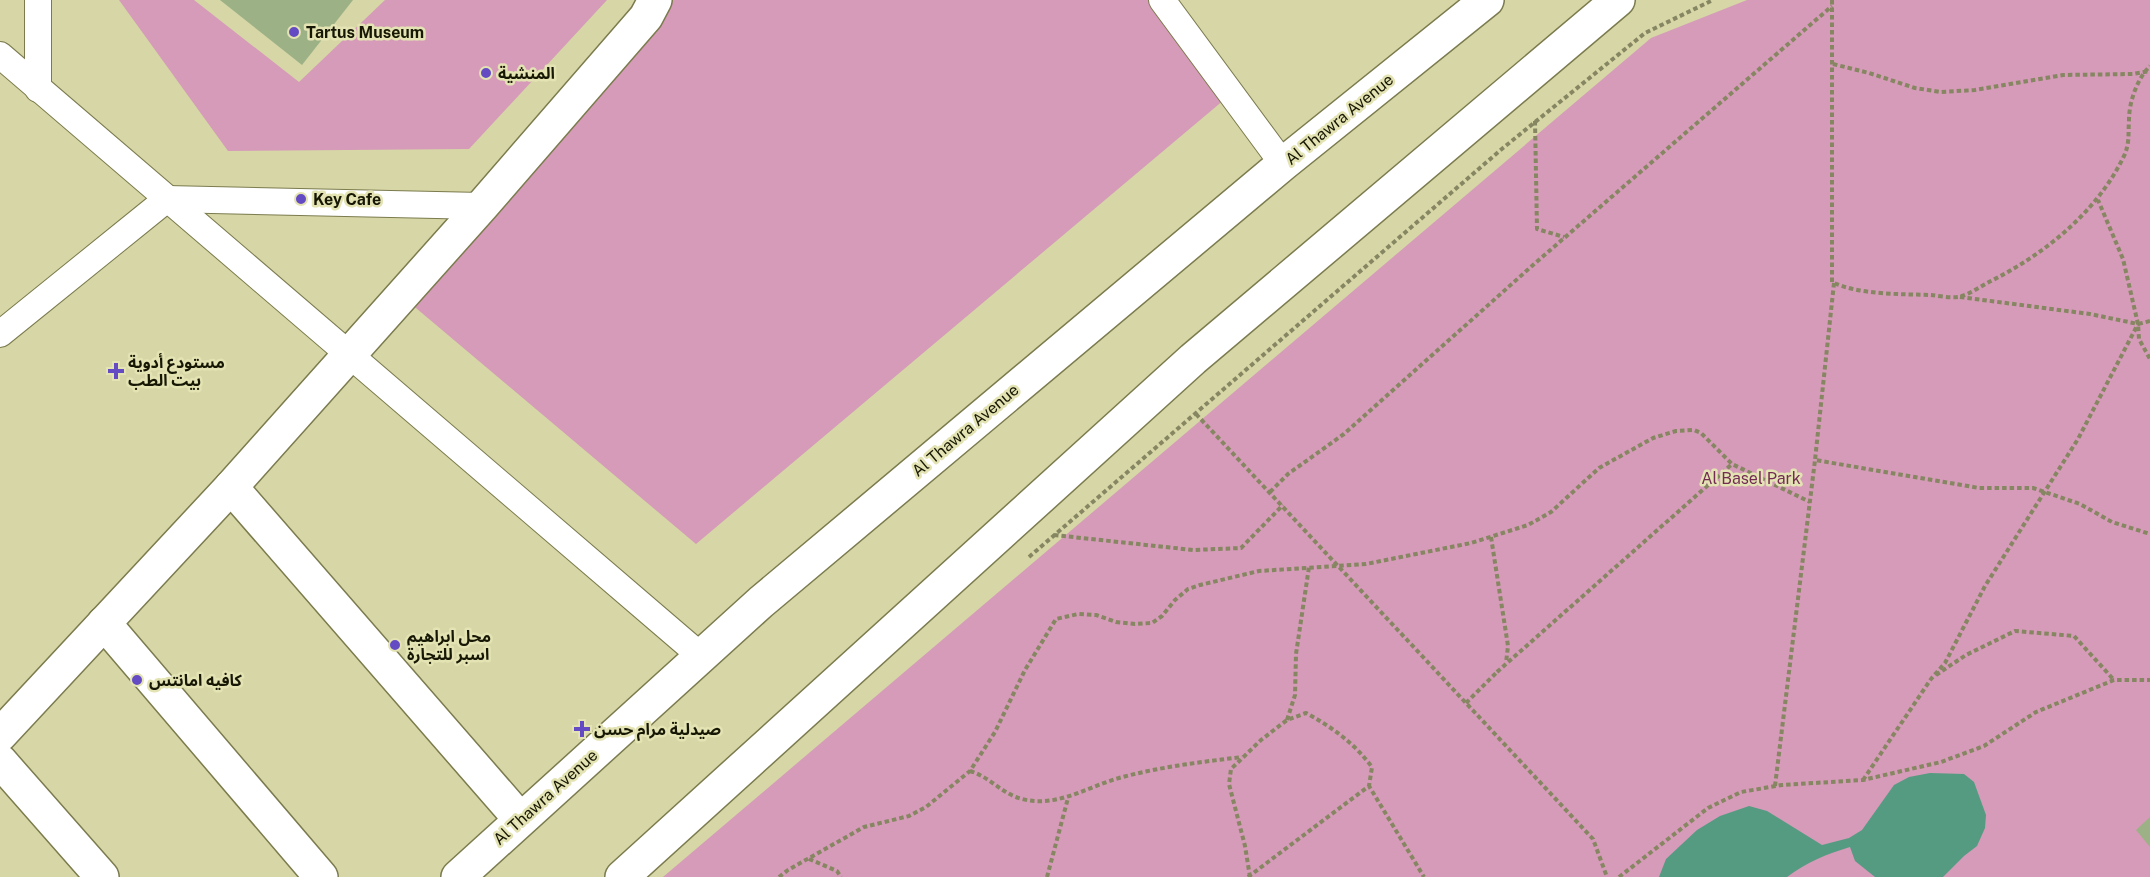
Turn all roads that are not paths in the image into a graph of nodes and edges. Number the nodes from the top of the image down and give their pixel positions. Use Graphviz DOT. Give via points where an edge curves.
graph roads {
  1 [pos="38,0"];
  2 [pos="655,0"];
  3 [pos="1162,0"];
  4 [pos="1487,0"];
  5 [pos="1637,0"];
  6 [pos="1610,6"];
  7 [pos="0,55"];
  8 [pos="38,88"];
  9 [pos="1283,164"];
  10 [pos="167,199"];
  11 [pos="482,206"];
  12 [pos="0,334"];
  13 [pos="351,354"];
  14 [pos="231,487"];
  15 [pos="104,623"];
  16 [pos="702,657"];
  17 [pos="0,735"];
  18 [pos="0,761"];
  19 [pos="520,819"];
  20 [pos="102,877"];
  21 [pos="321,877"];
  22 [pos="458,877"];
  23 [pos="622,877"];
  1 -- 8 [label="street"];
  2 -- 11 [label="main road" via="646,17"];
  3 -- 9 [label="street"];
  4 -- 9 [label="main road, Al Thawra Avenue"];
  5 -- 6 [label="main road"];
  6 -- 23 [label="main road" via="1193,359"];
  7 -- 8 [label="street"];
  8 -- 10 [label="street"];
  9 -- 16 [label="main road, Al Thawra Avenue" via="761,602"];
  10 -- 11 [label="street"];
  10 -- 12 [label="street"];
  10 -- 13 [label="street"];
  11 -- 13 [label="main road"];
  13 -- 14 [label="main road"];
  13 -- 16 [label="street"];
  14 -- 15 [label="main road"];
  14 -- 19 [label="main road"];
  15 -- 17 [label="main road"];
  15 -- 21 [label="main road"];
  16 -- 19 [label="main road, Al Thawra Avenue"];
  18 -- 20 [label="main road"];
  19 -- 22 [label="main road, Al Thawra Avenue"];
}
